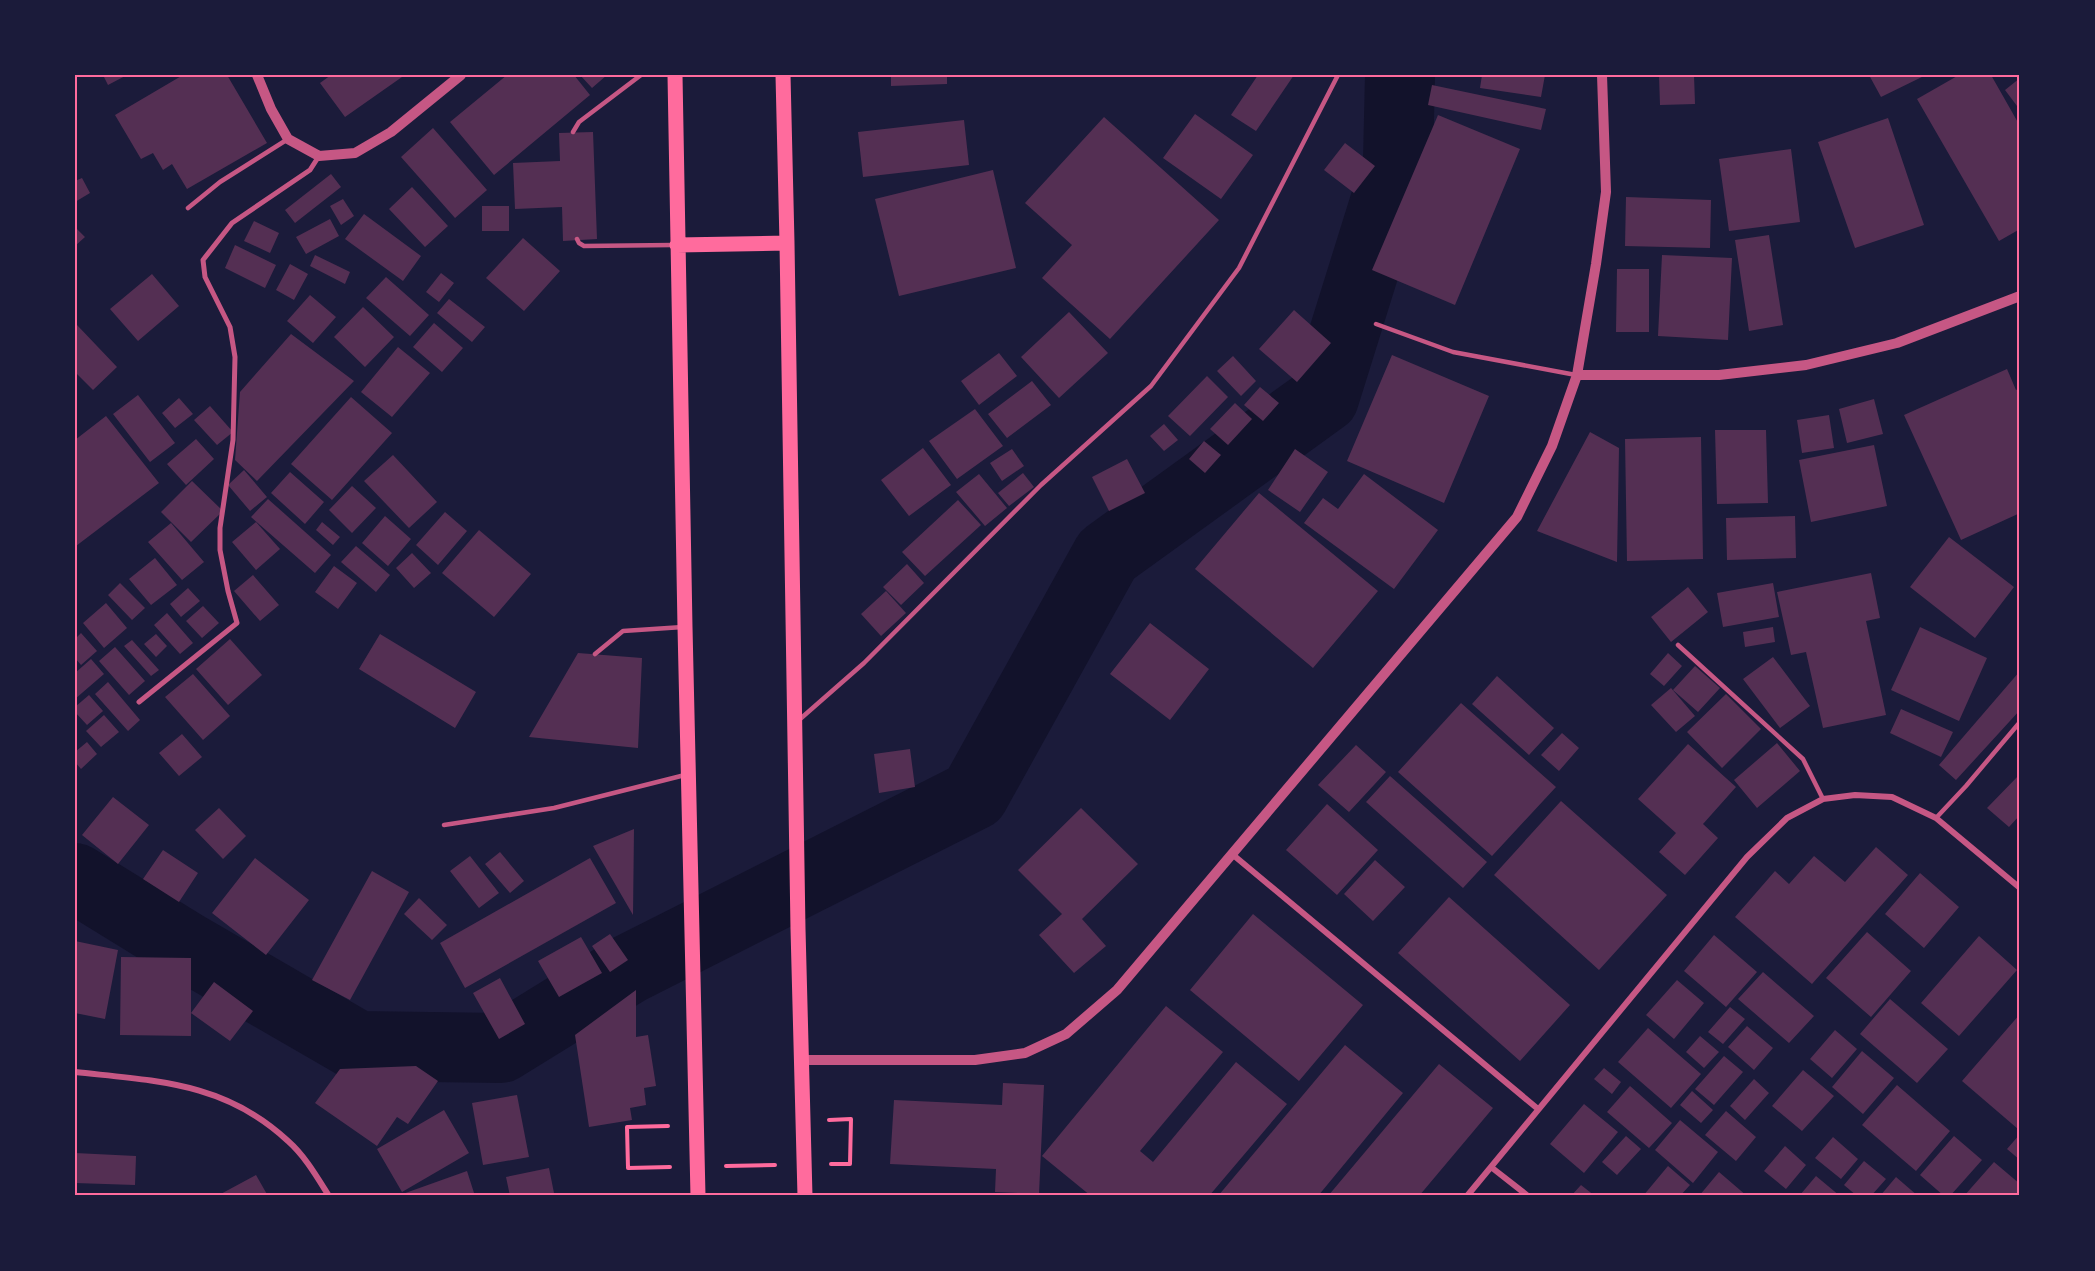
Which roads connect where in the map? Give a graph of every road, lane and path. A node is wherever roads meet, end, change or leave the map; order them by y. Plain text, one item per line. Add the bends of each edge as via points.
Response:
1 (257, 75) edge
2 (461, 75) edge
3 (641, 75) edge
4 (675, 75) edge
5 (783, 75) edge
6 (1338, 75) edge
7 (1602, 75) edge
8 (573, 132) dead end
9 (288, 139) junction
10 (319, 156) junction
11 (188, 208) dead end
12 (577, 239) dead end
13 (788, 243) junction
14 (677, 244) junction
15 (2020, 296) edge
16 (1376, 324) dead end
17 (1577, 375) junction
18 (685, 627) junction
19 (1678, 645) dead end
20 (595, 654) dead end
21 (139, 702) dead end
22 (2020, 723) edge
23 (795, 724) junction
24 (688, 774) junction
25 (1823, 799) junction
26 (1936, 818) junction
27 (444, 825) dead end
28 (1232, 854) junction
29 (2020, 888) edge
30 (801, 1060) junction
31 (75, 1072) edge
32 (1538, 1109) junction
33 (851, 1119) dead end
34 (696, 1125) junction
35 (827, 1164) dead end
36 (780, 1165) dead end
37 (721, 1166) dead end
38 (675, 1167) dead end
39 (1491, 1167) junction
40 (329, 1196) edge
41 (698, 1196) edge
42 (805, 1196) edge
43 (1467, 1196) edge
44 (1528, 1196) edge

1 - 9 street
2 - 10 street via 391,132 355,153
3 - 8 lane via 579,122
4 - 14 main road
5 - 13 main road
6 - 23 lane via 1239,268 1151,386 1041,485 864,663
7 - 17 street via 1606,192
9 - 10 street
9 - 11 lane via 220,182
10 - 21 street via 310,170 232,223 203,260 205,277 230,327 235,357 234,431 220,550 237,623
12 - 14 lane via 584,246
13 - 14 main road
13 - 23 main road
14 - 18 main road
15 - 17 street via 1897,343 1806,365 1719,375
16 - 17 lane via 1453,352
17 - 28 street via 1552,446 1517,517
18 - 20 lane via 623,631
18 - 24 main road
19 - 25 lane via 1803,759
22 - 26 lane
23 - 30 main road
24 - 27 lane via 554,808
24 - 34 main road
25 - 26 street via 1855,795 1892,797
25 - 32 street via 1787,818 1747,857
26 - 29 street
28 - 30 street via 1117,990 1066,1034 1025,1053 975,1060
28 - 32 street
30 - 42 main road
31 - 40 street via 188,1086 223,1097 257,1116 290,1142
32 - 39 street
33 - 35 path via 850,1164
34 - 38 path via 627,1127 628,1168
34 - 41 main road
36 - 37 path
39 - 43 street
39 - 44 street

